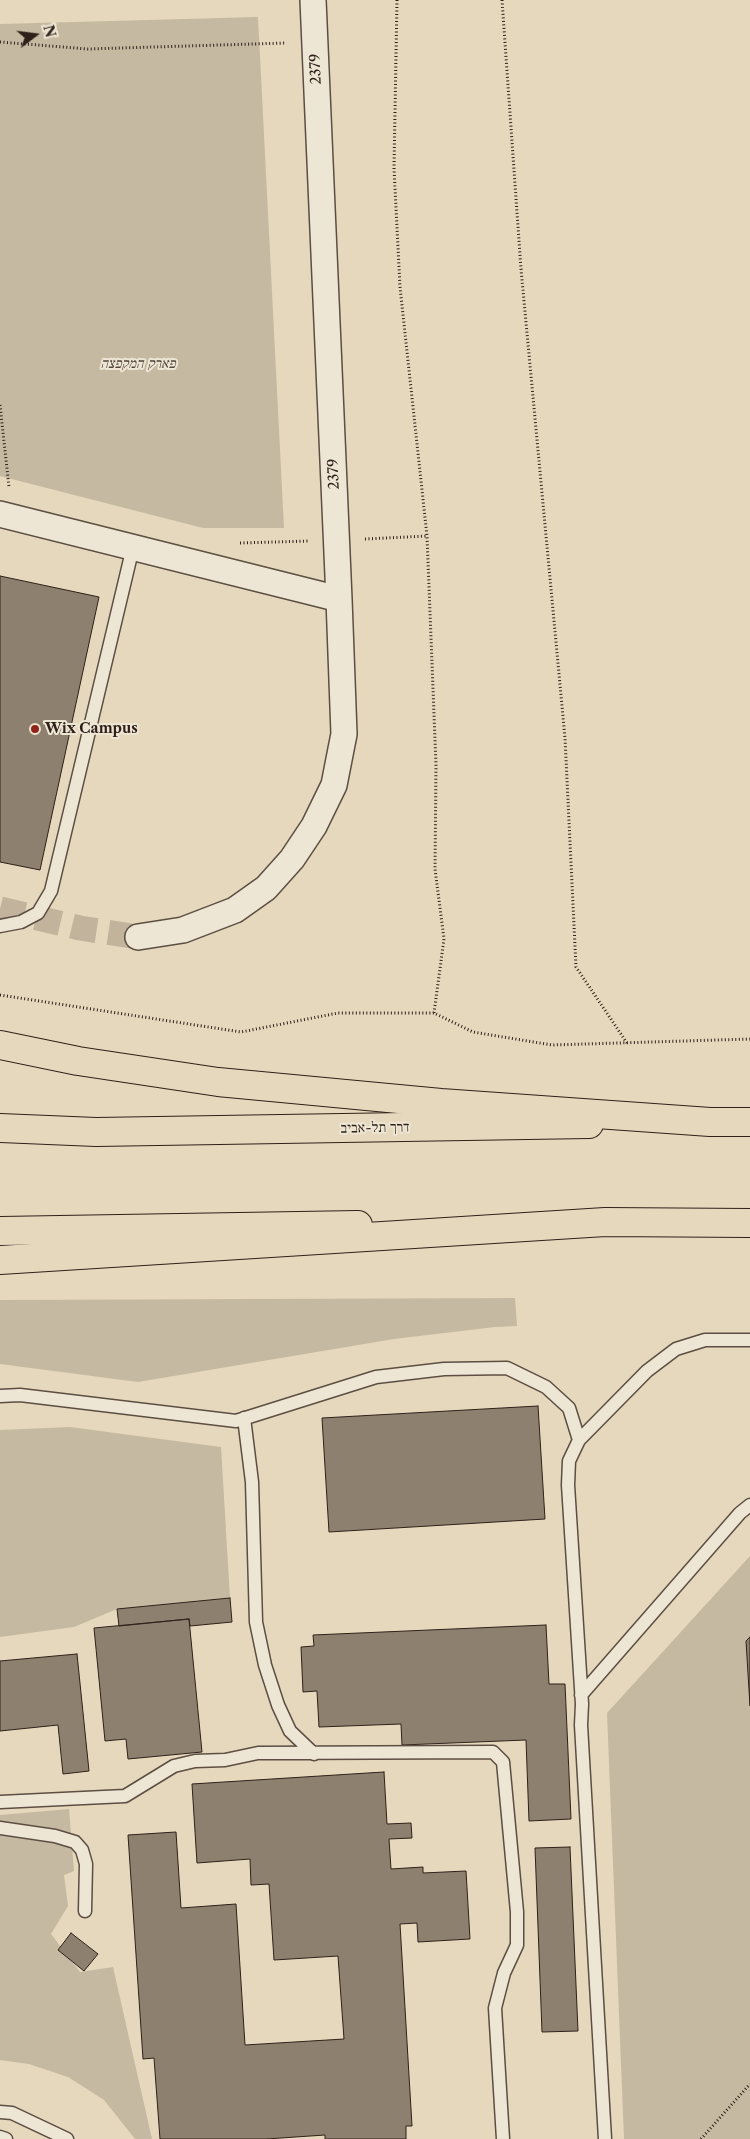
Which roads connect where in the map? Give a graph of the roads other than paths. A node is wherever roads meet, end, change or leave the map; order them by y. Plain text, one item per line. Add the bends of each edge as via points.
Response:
1 (313, 0) edge
2 (5, 505) edge
3 (133, 547) junction
4 (339, 599) junction
5 (0, 926) edge
6 (138, 937) tunnel mouth
7 (0, 1045) edge
8 (710, 1122) junction
9 (750, 1122) edge
10 (0, 1128) edge
11 (96, 1132) junction
12 (0, 1134) edge
13 (605, 1222) junction
14 (750, 1223) edge
15 (0, 1231) edge
16 (0, 1260) edge
17 (750, 1340) edge
18 (0, 1396) edge
19 (244, 1418) junction
20 (579, 1440) junction
21 (750, 1505) edge
22 (581, 1695) junction
23 (314, 1754) junction
24 (0, 1802) edge
25 (0, 1828) edge
26 (85, 1911) dead end
27 (0, 2112) edge
28 (0, 2137) edge
29 (6, 2139) edge
30 (67, 2139) edge
31 (503, 2139) edge
32 (605, 2139) edge

1 - 4 street, 2379
2 - 3 street
3 - 4 street
3 - 5 lane via 51,891 38,913 21,922
4 - 6 street, 2379 via 344,734 334,785 314,826 292,859 266,888 235,910 183,930
7 - 8 highway via 78,1061 218,1082 442,1103
8 - 9 highway, דרך תל-אביב
8 - 11 highway, דרך תל-אביב
10 - 11 highway, דרך תל-אביב
11 - 12 highway
13 - 14 highway
13 - 15 highway
13 - 16 highway
17 - 20 lane via 705,1340 676,1349 647,1372
18 - 19 lane via 20,1395 236,1421
19 - 20 lane via 376,1377 444,1369 507,1368 546,1387 569,1408
19 - 23 lane via 252,1482 256,1622 263,1657 290,1731
20 - 22 lane via 569,1461 568,1484
21 - 22 lane
22 - 32 lane
23 - 24 lane via 258,1753 225,1760 195,1761 174,1766 125,1796
23 - 31 lane via 493,1752 503,1762 517,1928 517,1945 504,1973 495,2008
25 - 26 lane via 75,1842 82,1850 86,1864
27 - 30 lane via 12,2113
28 - 29 lane

